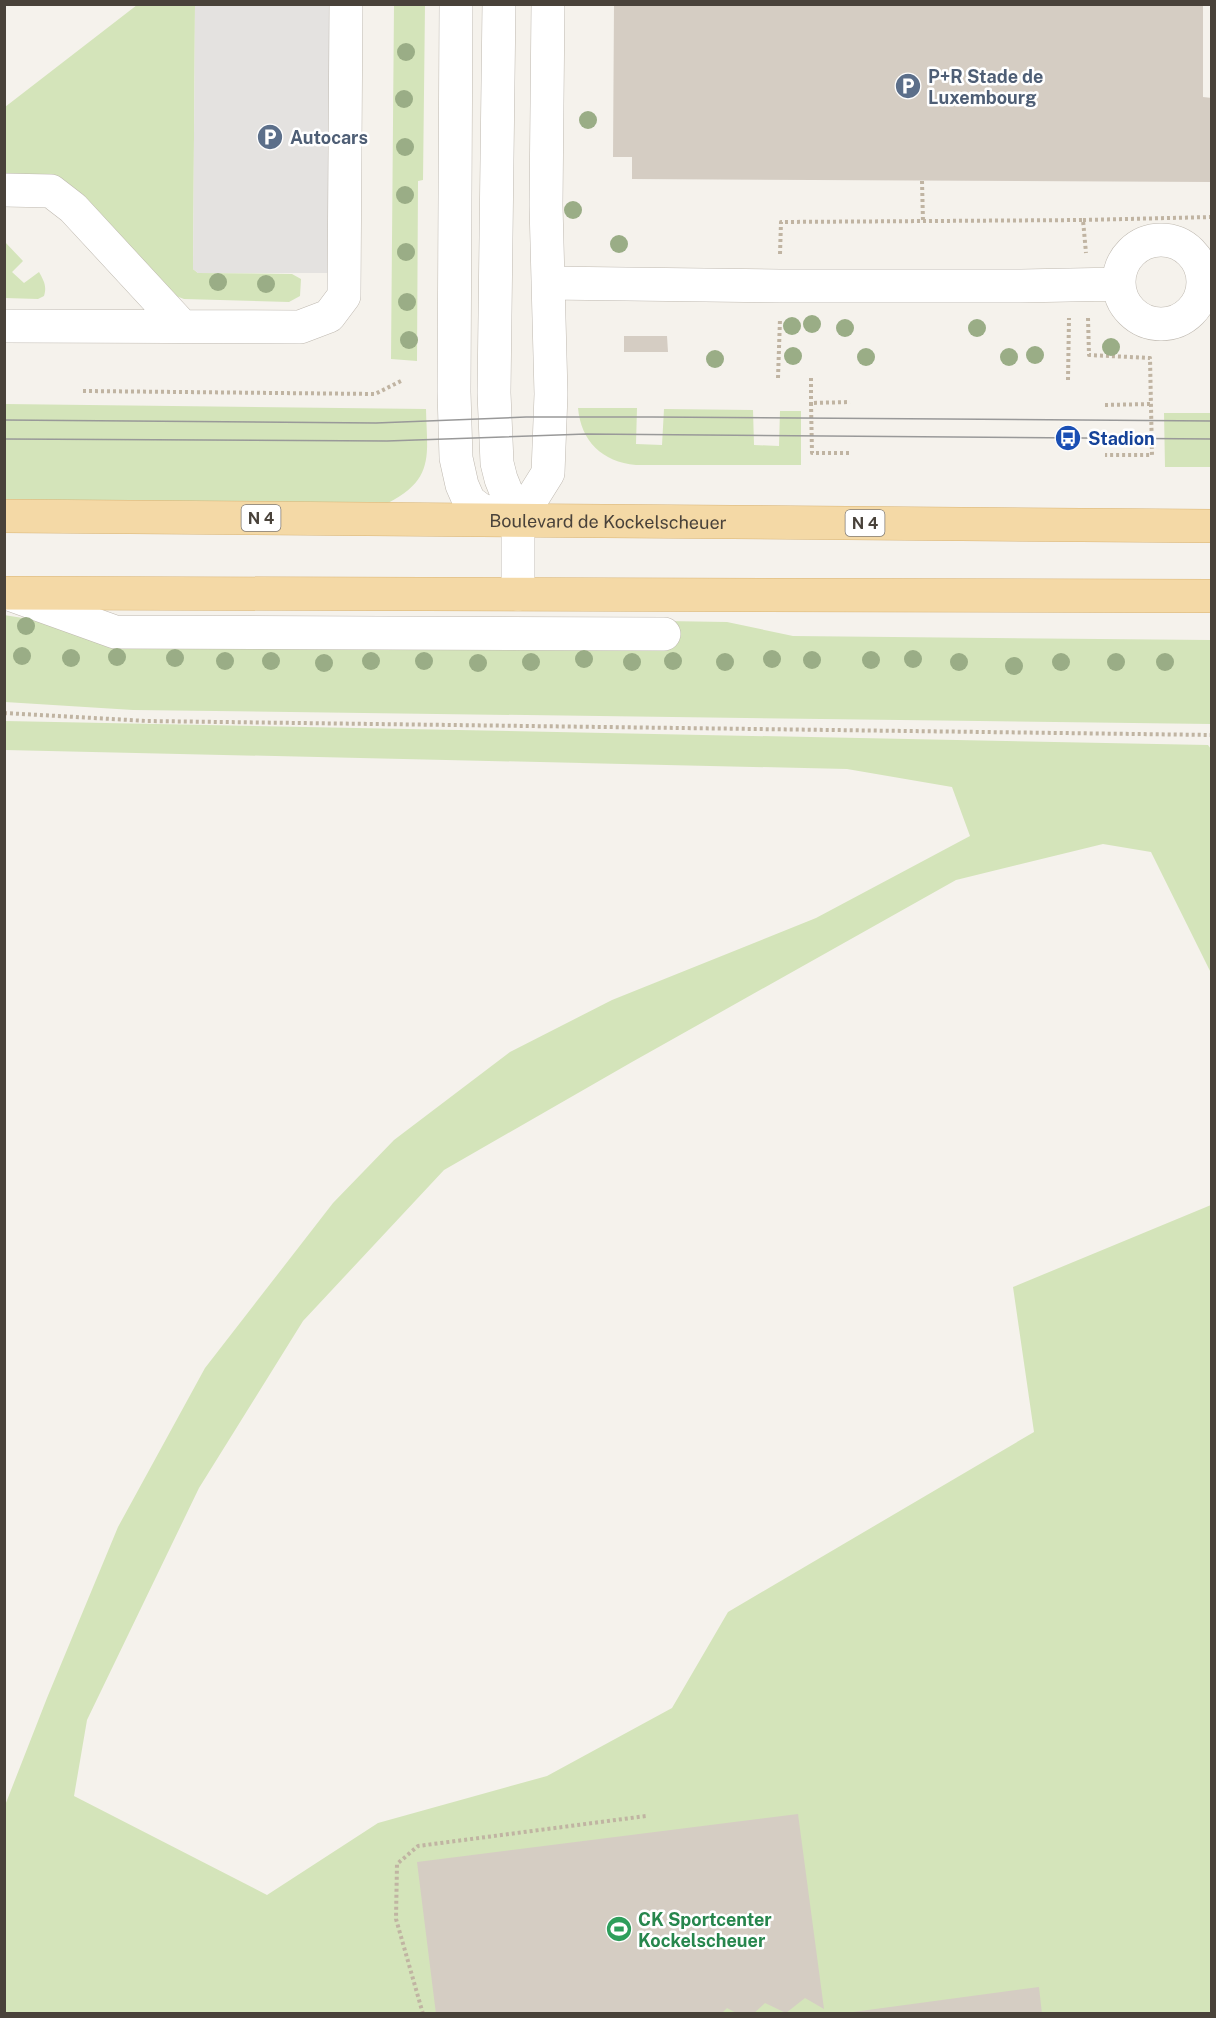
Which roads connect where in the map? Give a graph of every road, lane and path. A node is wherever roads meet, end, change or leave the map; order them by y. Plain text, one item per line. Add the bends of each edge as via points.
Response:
1 (346, 4) edge
2 (456, 4) edge
3 (499, 4) edge
4 (548, 4) edge
5 (922, 181) dead end
6 (4, 190) edge
7 (1212, 217) edge
8 (1083, 220) dead end
9 (923, 221) dead end
10 (548, 283) junction
11 (1119, 284) dead end
12 (4, 326) edge
13 (182, 326) junction
14 (811, 378) dead end
15 (401, 381) dead end
16 (83, 392) dead end
17 (850, 402) dead end
18 (812, 403) junction
19 (1150, 404) dead end
20 (1105, 405) dead end
21 (849, 453) dead end
22 (4, 516) edge
23 (518, 520) junction
24 (1212, 525) edge
25 (5, 593) edge
26 (518, 594) junction
27 (1212, 596) edge
28 (664, 634) dead end
29 (4, 713) edge
30 (1212, 735) edge
31 (646, 1816) dead end
32 (423, 2013) edge

1 - 13 lane via 344,296 329,316 300,327
2 - 23 lane via 456,458 469,501 481,510
3 - 23 lane via 495,418 497,463
4 - 10 lane
5 - 9 path
6 - 13 lane via 51,191 73,208
7 - 8 path
10 - 11 lane
10 - 23 lane via 548,473
12 - 13 lane
14 - 18 path
15 - 16 path via 375,394
17 - 18 path
18 - 21 path via 812,453
19 - 20 path
22 - 23 main road, Boulevard de Kockelscheuer / N 4
23 - 24 main road, Boulevard de Kockelscheuer / N 4
23 - 26 lane
25 - 26 main road
25 - 28 lane via 115,632
26 - 27 main road
29 - 30 path via 147,721
31 - 32 path via 418,1846 397,1864 396,1919

